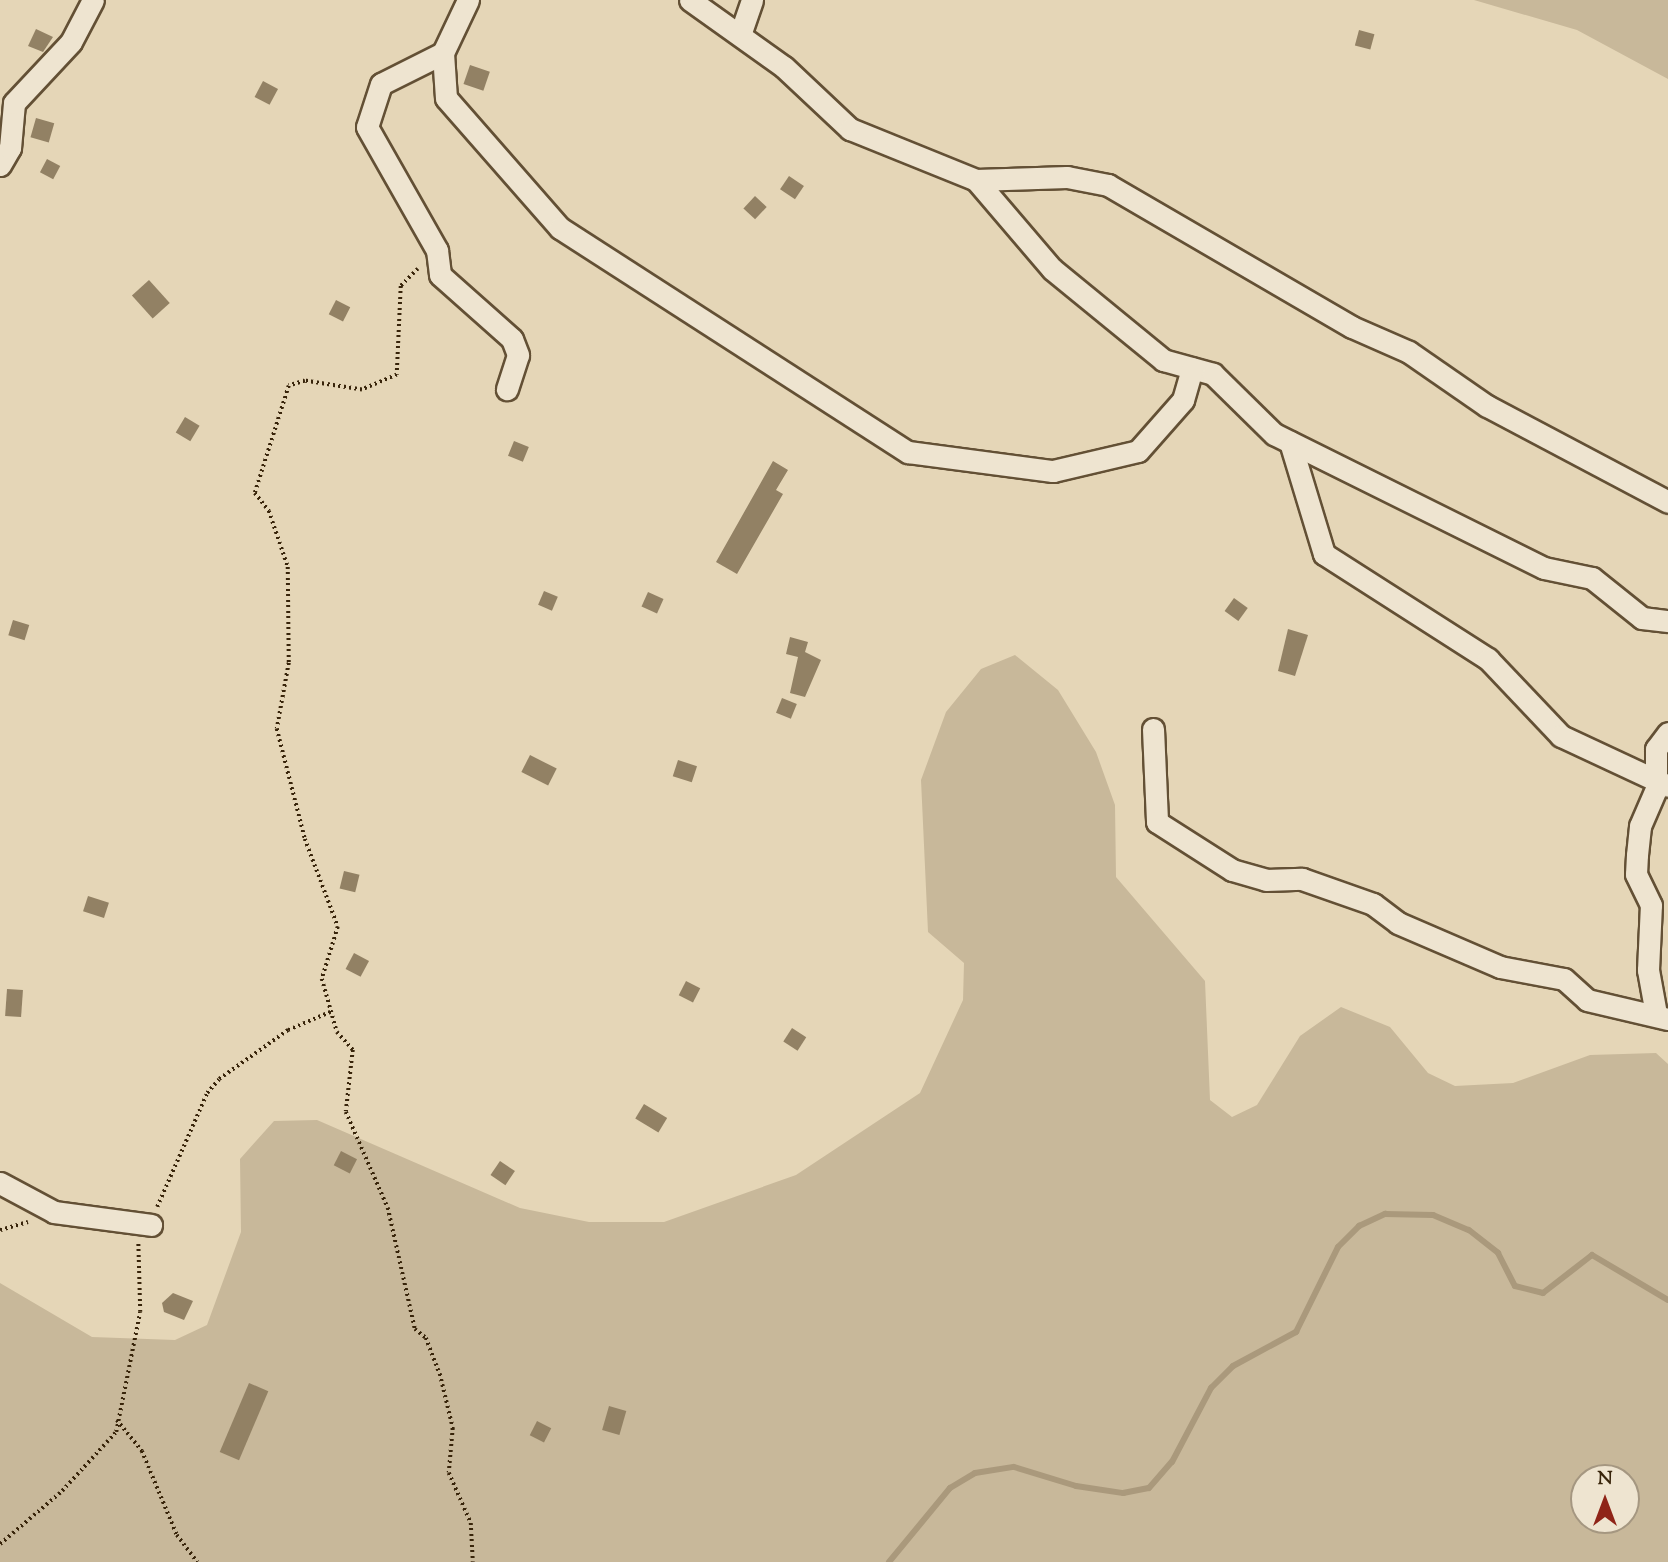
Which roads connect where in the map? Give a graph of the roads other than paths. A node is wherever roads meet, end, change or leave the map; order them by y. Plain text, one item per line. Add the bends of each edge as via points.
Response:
1 (93, 0) edge
2 (468, 0) edge
3 (690, 0) edge
4 (752, 0) edge
5 (740, 36) junction
6 (443, 52) junction
7 (0, 165) edge
8 (976, 180) junction
9 (1192, 368) junction
10 (507, 389) dead end
11 (1290, 442) junction
12 (1668, 502) edge
13 (1668, 621) edge
14 (1153, 729) dead end
15 (1668, 733) edge
16 (1662, 783) edge
17 (1662, 1016) edge
18 (0, 1184) edge
19 (151, 1225) road end

1 - 7 street via 71,41 14,103 10,148
2 - 6 street
3 - 5 street
4 - 5 street
5 - 8 street via 850,129
6 - 9 street via 446,98 560,228 908,452 1053,471 1138,450 1183,400
6 - 10 street via 381,84 367,127 437,250 440,275 512,339 518,355
8 - 9 street via 1052,269 1163,360
8 - 12 street via 1067,177 1108,185 1352,327 1409,352 1487,406
9 - 11 street via 1213,374
11 - 13 street via 1544,568 1592,578 1642,618
11 - 16 street via 1324,554 1488,659 1561,736
14 - 17 street via 1157,822 1232,870 1266,880 1302,879 1373,904 1398,923 1500,967 1564,979 1587,1000
15 - 16 street via 1656,749
16 - 17 street via 1640,826 1636,874 1651,905 1648,970
18 - 19 street via 54,1212

